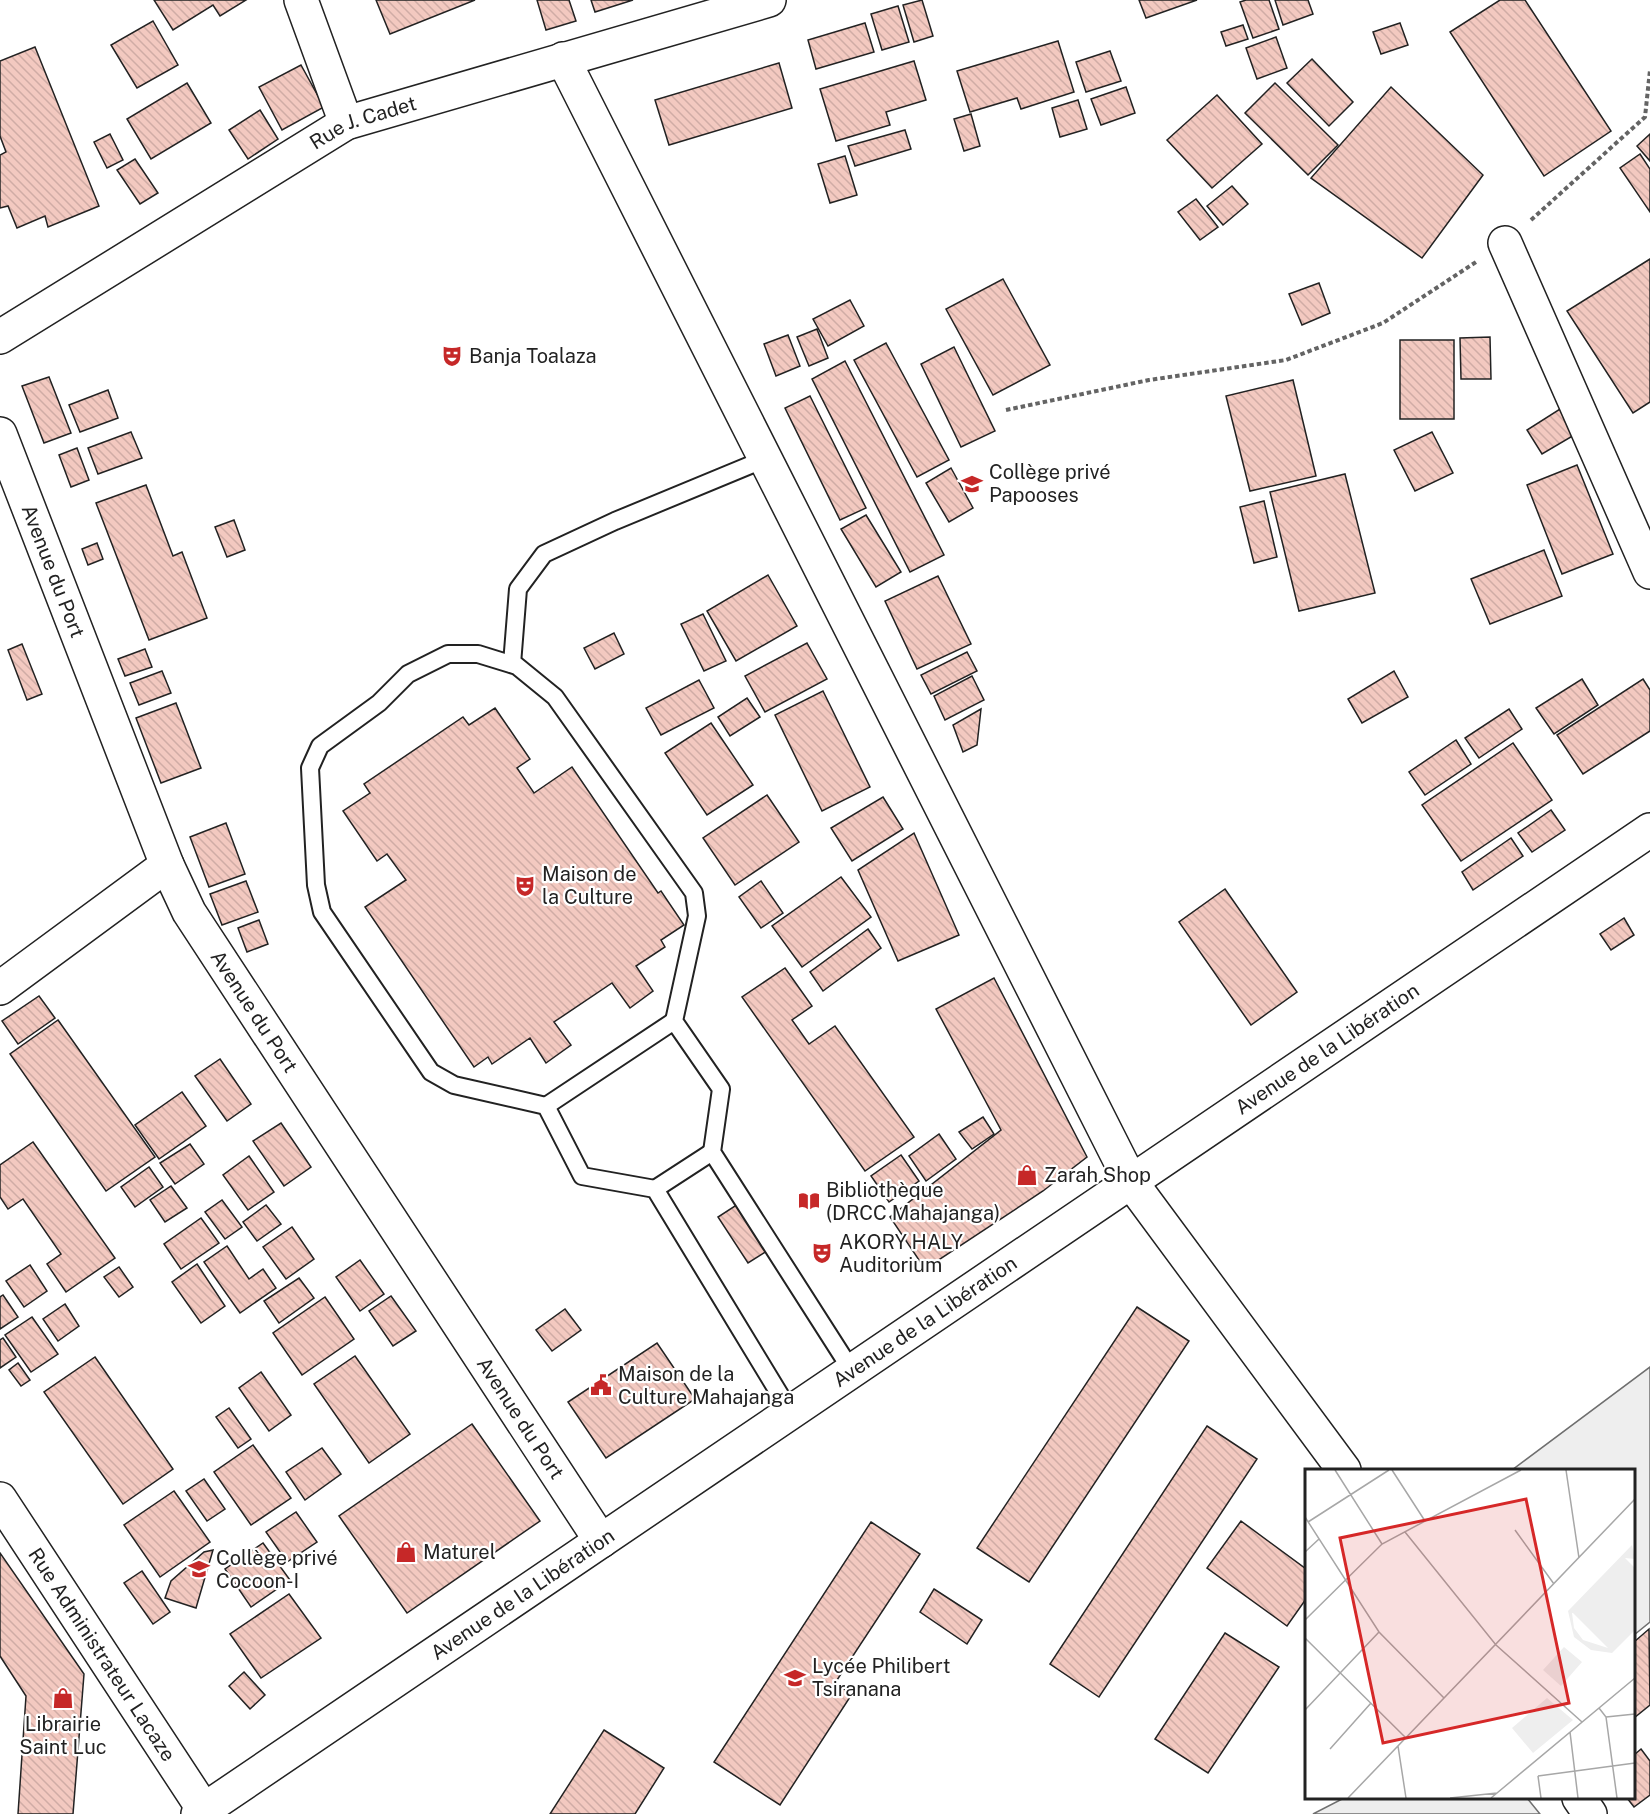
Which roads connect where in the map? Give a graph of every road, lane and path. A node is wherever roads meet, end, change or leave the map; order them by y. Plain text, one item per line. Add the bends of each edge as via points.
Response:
1 (301, 0) edge
2 (760, 1) edge
3 (563, 59) junction
4 (1650, 70) edge
5 (346, 123) junction
6 (1505, 243) junction
7 (0, 337) edge
8 (1006, 410) dead end
9 (0, 434) edge
10 (765, 459) junction
11 (1650, 572) edge
12 (512, 664) junction
13 (1650, 830) edge
14 (167, 865) junction
15 (0, 988) edge
16 (674, 1021) junction
17 (546, 1106) junction
18 (712, 1152) junction
19 (1131, 1182) junction
20 (655, 1189) junction
21 (852, 1371) junction
22 (791, 1413) junction
23 (1343, 1469) edge
24 (0, 1499) edge
25 (601, 1541) junction
26 (1580, 1799) edge
27 (201, 1812) edge
28 (1590, 1814) edge

1 - 5 street
2 - 3 street, Rue J. Cadet
3 - 5 street, Rue J. Cadet
3 - 10 street
4 - 6 path via 1645,117
5 - 7 street, Rue J. Cadet
6 - 8 path via 1383,322 1286,360 1149,380
6 - 11 street
9 - 14 street, Avenue du Port
10 - 12 lane via 544,554 518,589
10 - 19 street
12 - 16 lane via 555,697 694,893 697,916
12 - 17 lane via 478,654 448,654 408,674 379,703 320,746 310,768 316,885 322,912 431,1072 454,1085
13 - 19 street, Avenue de la Libération
14 - 15 street
14 - 25 street, Avenue du Port via 189,912
16 - 17 lane
16 - 18 lane via 722,1089
17 - 20 lane via 582,1176
18 - 20 lane
18 - 21 lane
19 - 21 street, Avenue de la Libération
19 - 23 street
20 - 22 lane
21 - 22 street, Avenue de la Libération
22 - 25 street, Avenue de la Libération
24 - 27 street, Rue Administrateur Lacaze
25 - 27 street, Avenue de la Libération
26 - 28 street

